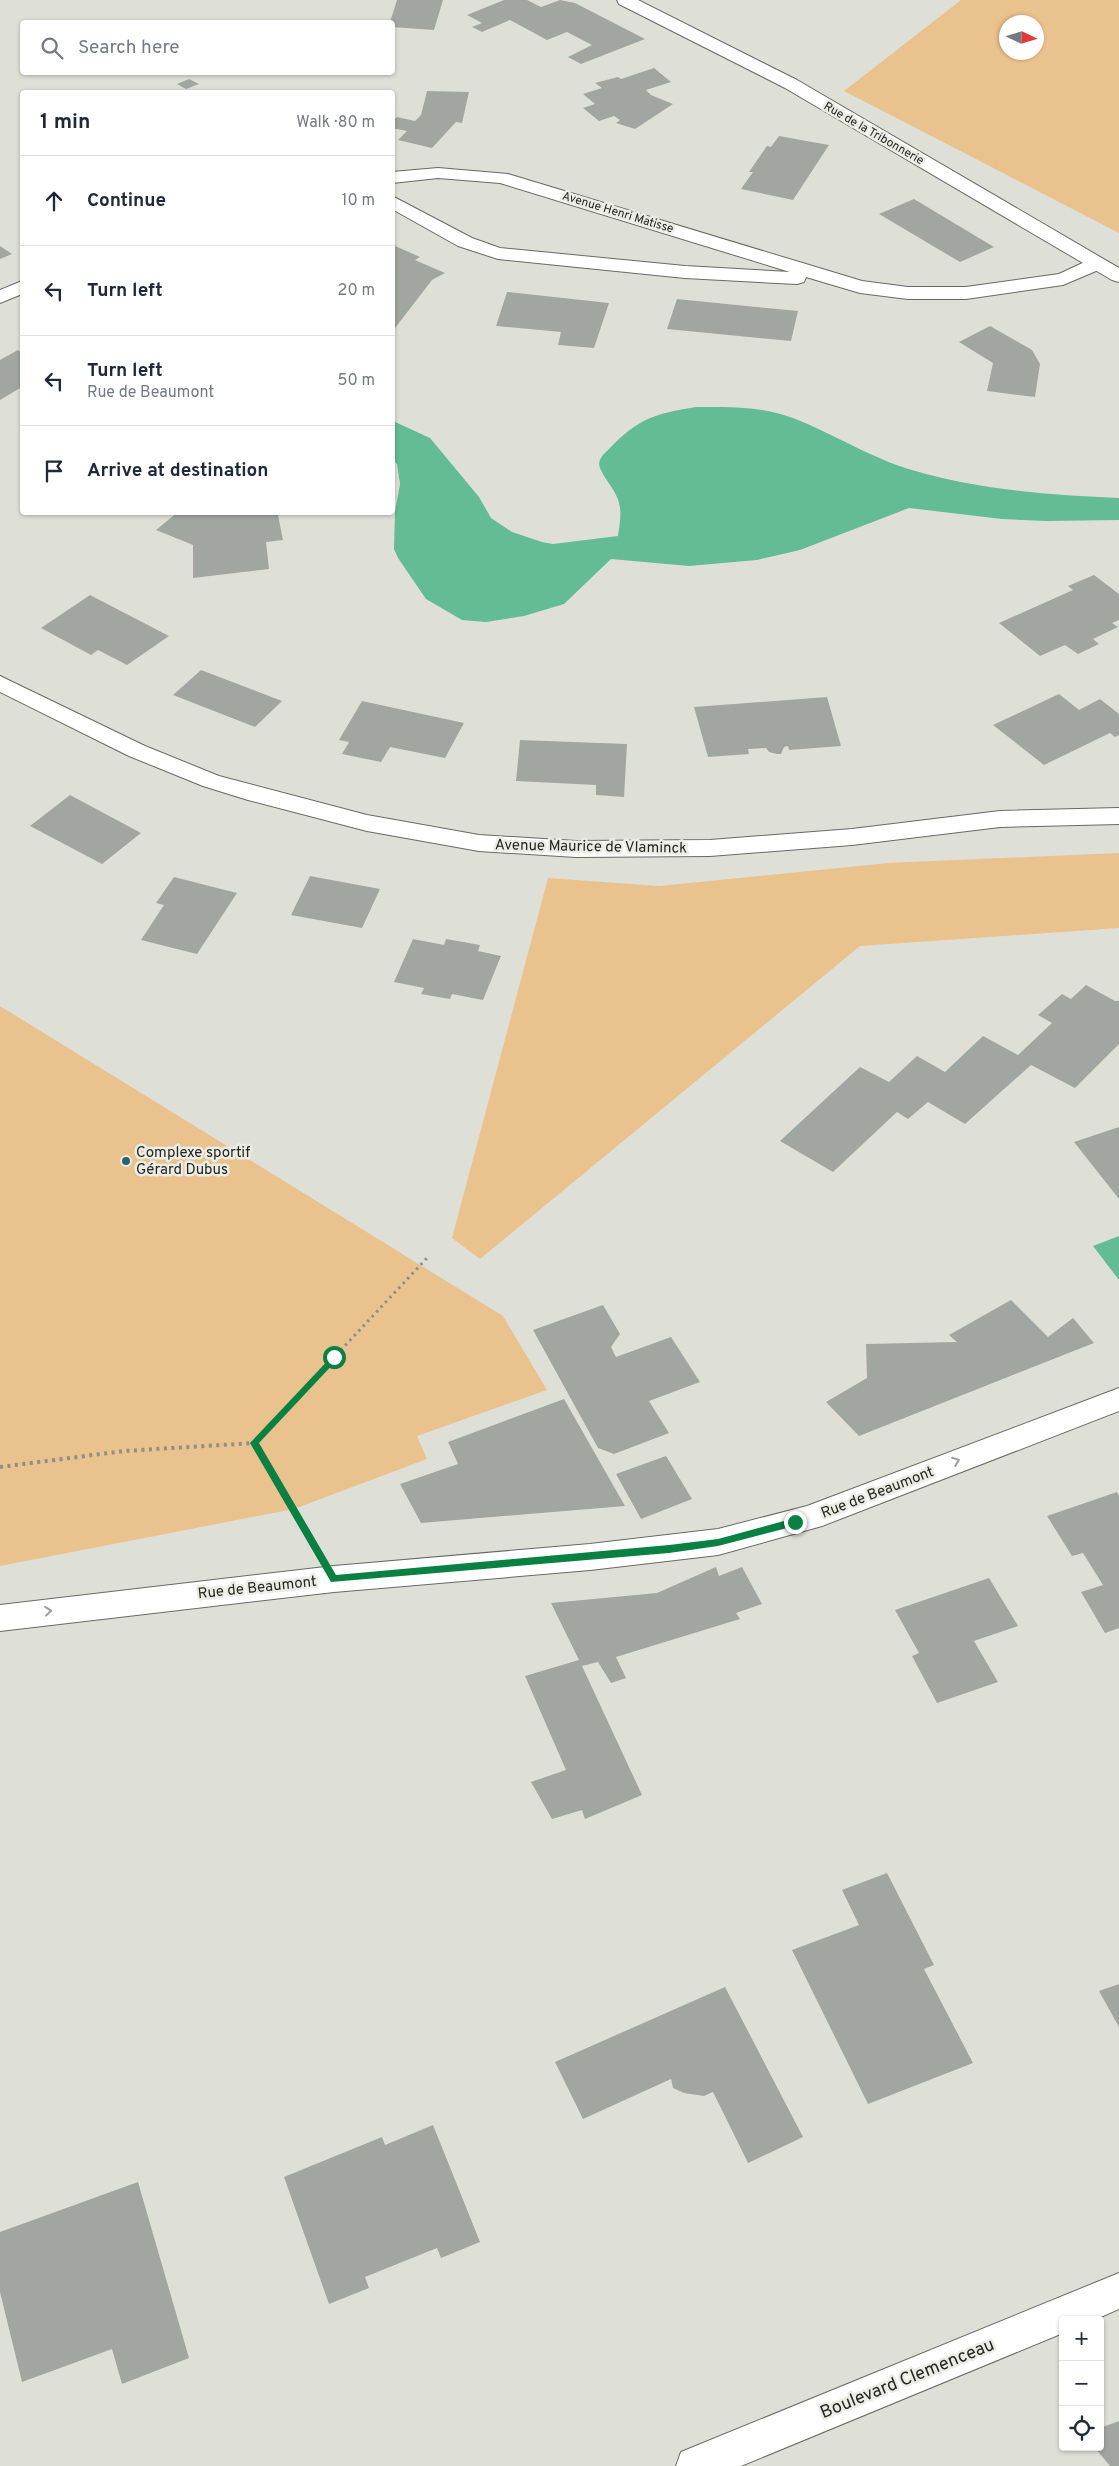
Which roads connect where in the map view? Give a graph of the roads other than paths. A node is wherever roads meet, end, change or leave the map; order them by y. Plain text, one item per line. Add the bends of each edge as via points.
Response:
1 (625, 0) edge
2 (395, 178) edge
3 (395, 202) edge
4 (1096, 264) junction
5 (1119, 276) edge
6 (838, 281) junction
7 (20, 288) edge
8 (0, 297) edge
9 (0, 682) edge
10 (1119, 816) edge
11 (1119, 1399) edge
12 (0, 1618) edge
13 (1119, 2291) edge
14 (695, 2466) edge

1 - 4 street, Rue de la Tribonnerie via 791,84
2 - 6 street, Avenue Henri Matisse via 438,173 502,178
3 - 6 street, Avenue Henri Matisse via 465,242 498,252 685,272
4 - 5 street, Rue de la Tribonnerie
4 - 6 street, Avenue Henri Matisse via 1064,279 966,293 908,292 860,287
7 - 8 street
9 - 10 street, Avenue Maurice de Vlaminck via 138,751 211,780 367,823 479,843 576,849 710,848 852,837 1000,819
12 -> 11 street, Rue de Beaumont via 334,1579 590,1557 718,1542 811,1517
13 - 14 street, Boulevard Clemenceau

